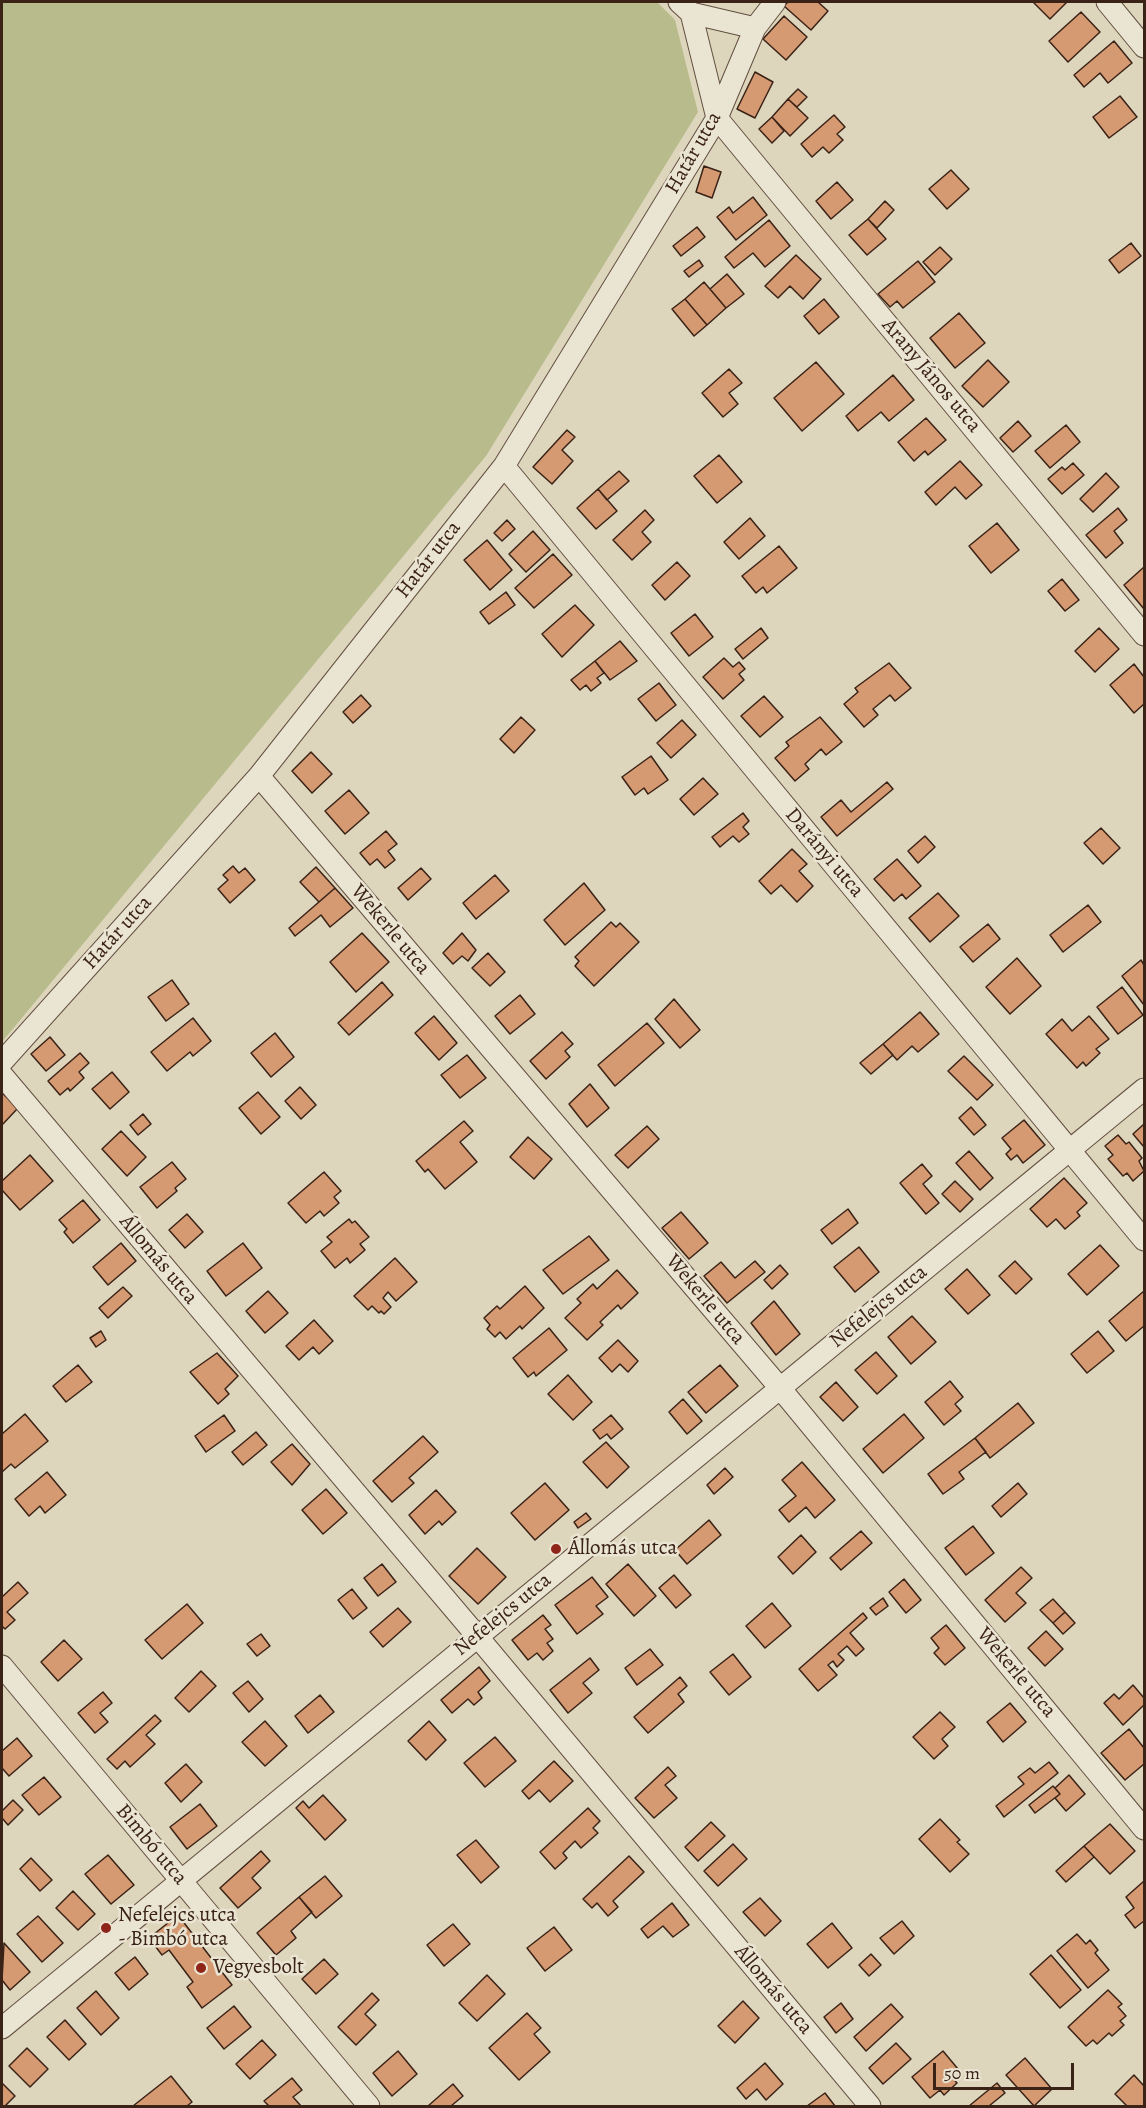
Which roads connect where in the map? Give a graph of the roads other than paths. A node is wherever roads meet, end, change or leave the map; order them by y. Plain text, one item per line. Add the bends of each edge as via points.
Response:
1 (775, 2) edge
2 (1107, 2) edge
3 (685, 7) edge
4 (755, 28) junction
5 (1144, 47) edge
6 (717, 118) junction
7 (504, 466) junction
8 (1144, 635) edge
9 (259, 776) junction
10 (2, 1062) edge
11 (2, 1075) edge
12 (1144, 1089) edge
13 (1070, 1151) junction
14 (1144, 1240) edge
15 (780, 1388) junction
16 (477, 1636) junction
17 (2, 1666) edge
18 (1144, 1829) edge
19 (179, 1880) junction
20 (2, 2028) edge
21 (369, 2106) edge
22 (870, 2106) edge

1 - 4 street, Határ utca
2 - 5 street
3 - 4 street
3 - 6 street
4 - 6 street, Határ utca
6 - 7 street, Határ utca
6 - 8 street, Arany János utca
7 - 9 street, Határ utca
7 - 13 street, Darányi utca
9 - 10 street, Határ utca
9 - 15 street, Wekerle utca
11 - 16 street, Állomás utca
12 - 13 street, Nefelejcs utca
13 - 14 street, Darányi utca
13 - 15 street, Nefelejcs utca
15 - 16 street, Nefelejcs utca
15 - 18 street, Wekerle utca
16 - 19 street, Nefelejcs utca
16 - 22 street, Állomás utca
17 - 19 street, Bimbó utca
19 - 20 street, Nefelejcs utca
19 - 21 street, Bimbó utca

